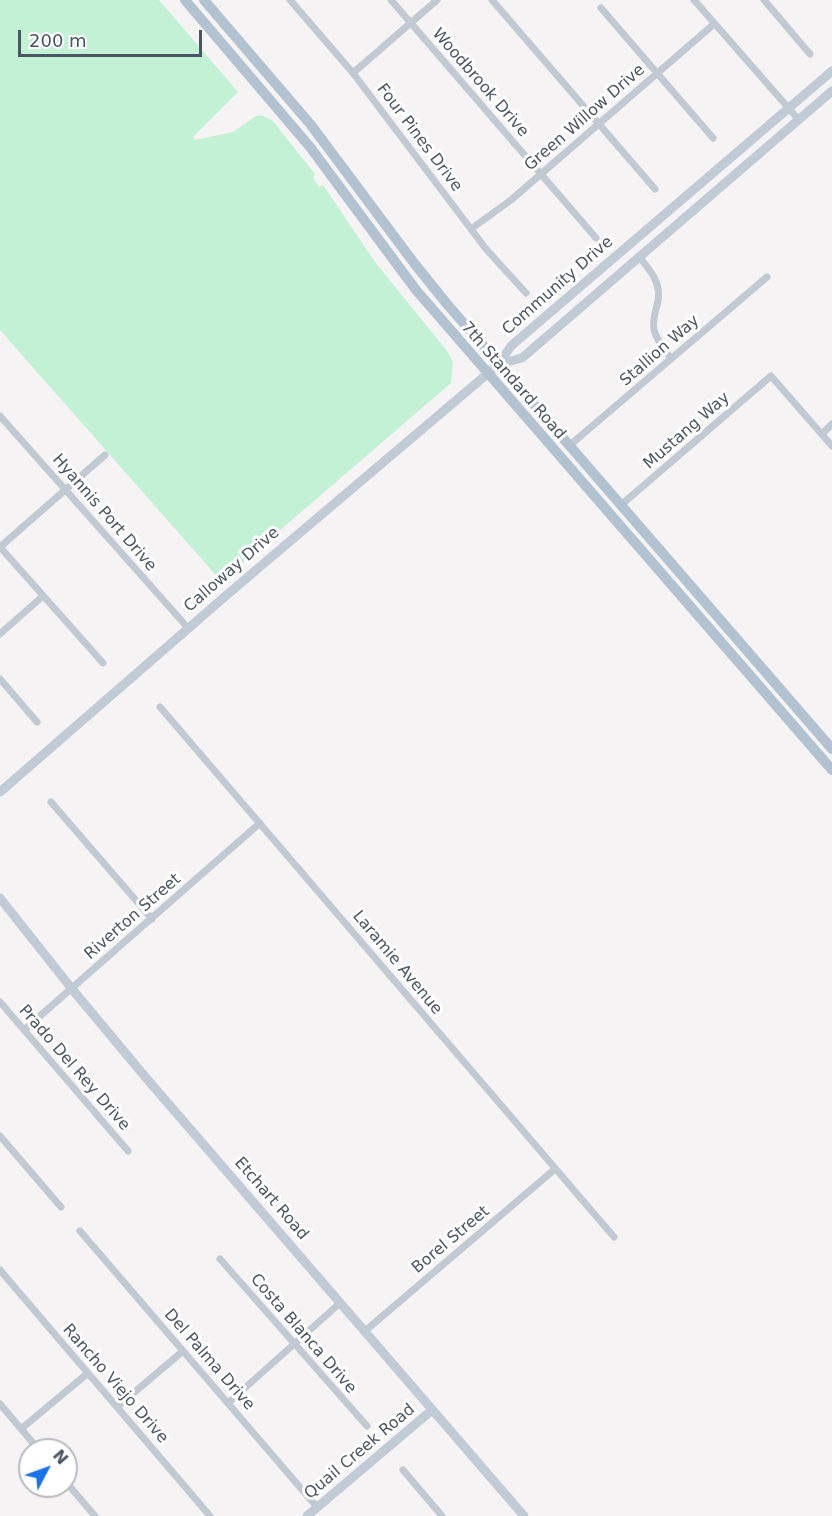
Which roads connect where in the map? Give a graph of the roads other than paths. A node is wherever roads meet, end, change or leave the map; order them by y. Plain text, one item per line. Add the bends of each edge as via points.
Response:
1 (185, 0) edge
2 (204, 0) edge
3 (290, 0) edge
4 (391, 0) edge
5 (437, 0) edge
6 (492, 0) edge
7 (694, 0) edge
8 (764, 0) edge
9 (601, 9) dead end
10 (410, 23) junction
11 (714, 24) junction
12 (810, 54) dead end
13 (832, 71) edge
14 (353, 73) junction
15 (657, 74) junction
16 (832, 92) edge
17 (788, 108) junction
18 (798, 120) junction
19 (598, 124) junction
20 (713, 138) dead end
21 (541, 175) junction
22 (655, 189) dead end
23 (471, 229) junction
24 (596, 238) dead end
25 (640, 258) junction
26 (767, 277) dead end
27 (526, 293) dead end
28 (671, 359) junction
29 (499, 364) junction
30 (487, 374) junction
31 (0, 416) edge
32 (832, 424) edge
33 (822, 434) junction
34 (570, 446) junction
35 (832, 446) edge
36 (105, 455) dead end
37 (66, 489) junction
38 (621, 505) junction
39 (0, 547) edge
40 (43, 596) junction
41 (188, 628) junction
42 (0, 634) edge
43 (104, 663) dead end
44 (0, 679) edge
45 (160, 707) dead end
46 (37, 722) dead end
47 (832, 749) edge
48 (832, 770) edge
49 (0, 792) edge
50 (51, 802) dead end
51 (260, 823) junction
52 (0, 898) edge
53 (152, 919) junction
54 (72, 989) junction
55 (0, 1002) edge
56 (24, 1030) junction
57 (1, 1140) edge
58 (128, 1151) dead end
59 (555, 1169) junction
60 (61, 1207) dead end
61 (80, 1231) dead end
62 (614, 1237) dead end
63 (220, 1259) dead end
64 (0, 1270) edge
65 (340, 1303) junction
66 (365, 1331) junction
67 (293, 1343) junction
68 (183, 1351) junction
69 (88, 1372) junction
70 (228, 1402) junction
71 (0, 1404) edge
72 (117, 1407) junction
73 (432, 1410) junction
74 (367, 1426) dead end
75 (21, 1429) junction
76 (29, 1438) edge
77 (403, 1470) dead end
78 (78, 1496) edge
79 (317, 1507) junction
80 (95, 1516) edge
81 (210, 1516) edge
82 (307, 1516) edge
83 (442, 1516) edge
84 (524, 1516) edge

1 - 30 main road, 7th Standard Road via 310,147 399,270
2 - 29 main road, 7th Standard Road via 311,125 414,262
3 - 14 street, Four Pines Drive
4 - 10 street, Woodbrook Drive
5 - 10 street
6 - 19 street
7 - 11 street
8 - 12 street
9 - 15 street
10 - 14 street
10 - 21 street, Woodbrook Drive
11 - 15 street, Green Willow Drive
11 - 17 street
13 - 17 street, Community Drive
14 - 23 street, Four Pines Drive
15 - 19 street, Green Willow Drive
15 - 20 street
16 - 18 street, Community Drive
17 - 18 street
17 - 29 street, Community Drive via 511,346
18 - 25 street, Community Drive
19 - 21 street, Green Willow Drive
19 - 22 street
21 - 23 street, Green Willow Drive
21 - 24 street, Woodbrook Drive
23 - 27 street, Four Pines Drive
25 - 28 street via 656,278 654,329
25 - 29 street, Community Drive via 522,358
26 - 28 street, Stallion Way
28 - 34 street, Stallion Way
29 - 30 street, Calloway Drive
29 - 34 main road, 7th Standard Road
30 - 41 street, Calloway Drive
30 - 48 main road, 7th Standard Road
31 - 37 street, Hyannis Port Drive
32 - 33 street
33 - 35 street
33 - 38 street, Mustang Way via 771,376
34 - 38 main road, 7th Standard Road
36 - 37 street
37 - 39 street
37 - 41 street, Hyannis Port Drive
38 - 47 main road, 7th Standard Road
39 - 40 street
40 - 42 street
40 - 43 street
41 - 49 street, Calloway Drive
44 - 46 street
45 - 51 street, Laramie Avenue
50 - 53 street
51 - 53 street, Riverton Street
51 - 59 street, Laramie Avenue
52 - 54 street, Etchart Road
53 - 54 street, Riverton Street
54 - 56 street, Riverton Street
54 - 65 street, Etchart Road
55 - 56 street, Prado Del Rey Drive
56 - 58 street, Prado Del Rey Drive
57 - 60 street
59 - 62 street, Laramie Avenue
59 - 66 street, Borel Street
61 - 68 street, Del Palma Drive
63 - 67 street, Costa Blanca Drive
64 - 69 street, Rancho Viejo Drive
65 - 66 street, Etchart Road
65 - 67 street
66 - 73 street, Etchart Road
67 - 70 street
67 - 74 street, Costa Blanca Drive
68 - 70 street, Del Palma Drive
68 - 72 street
69 - 72 street, Rancho Viejo Drive
69 - 75 street
70 - 79 street, Del Palma Drive
71 - 75 street
72 - 81 street, Rancho Viejo Drive
73 - 79 street, Quail Creek Road
73 - 84 street, Etchart Road
75 - 76 street
77 - 83 street
78 - 80 street
79 - 82 street, Quail Creek Road

